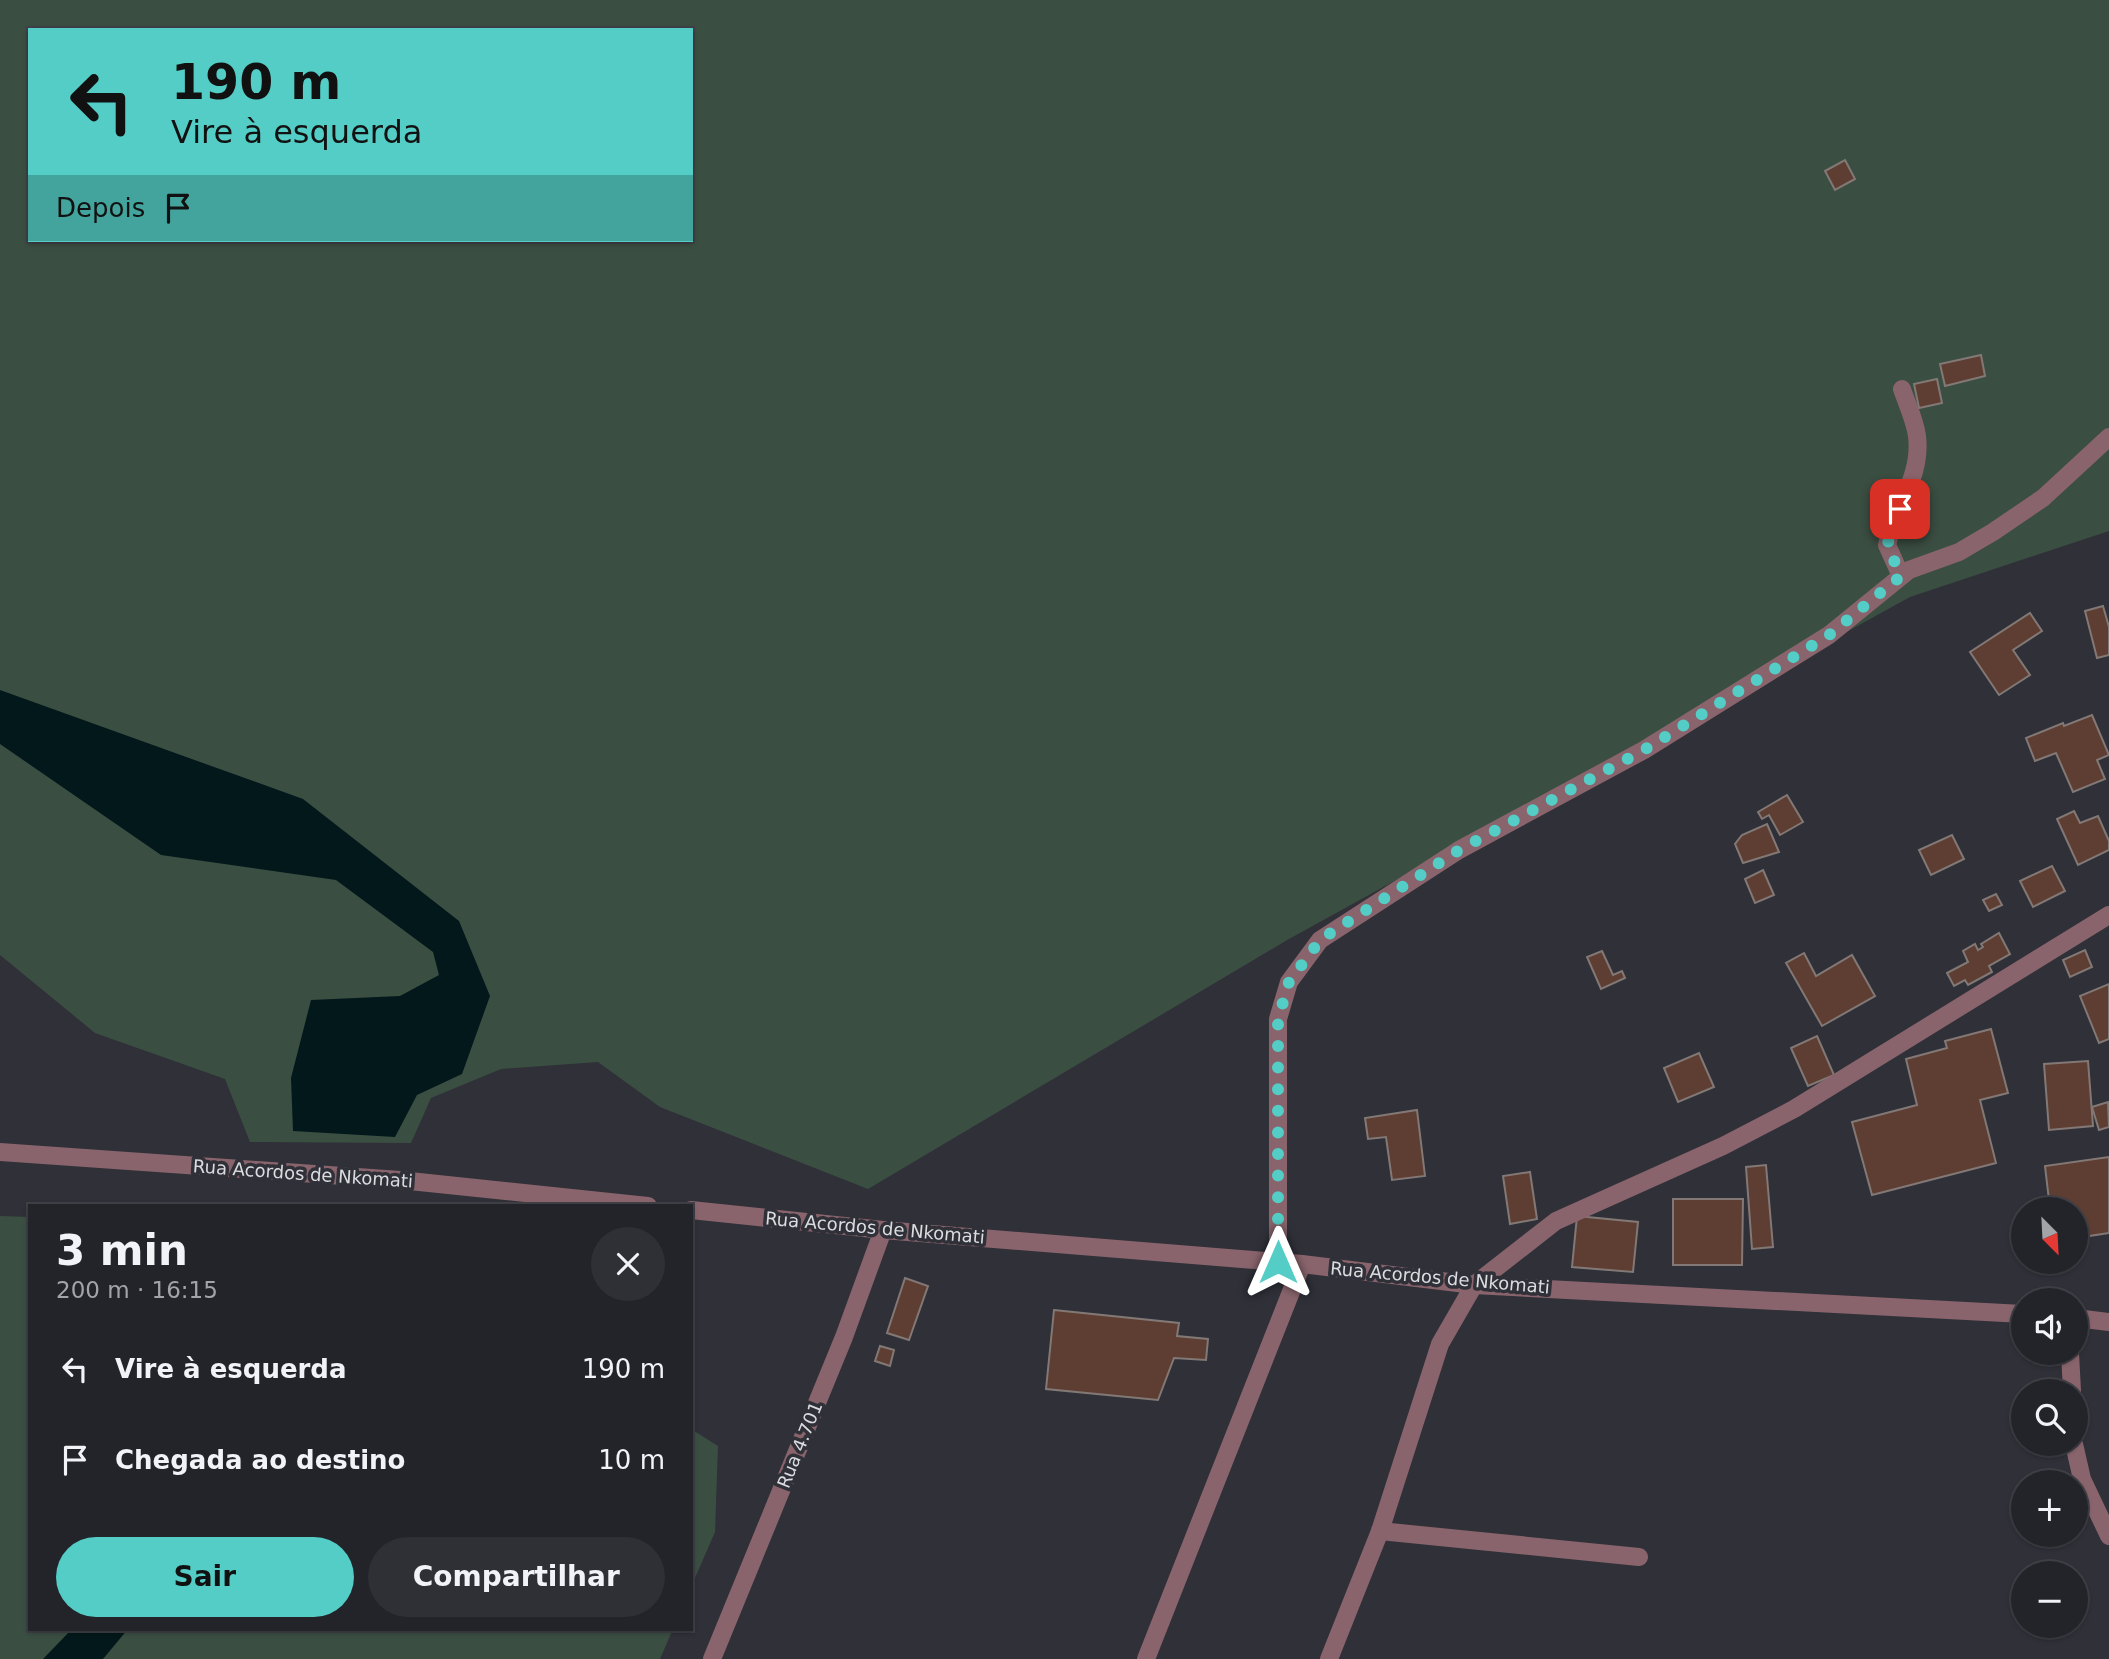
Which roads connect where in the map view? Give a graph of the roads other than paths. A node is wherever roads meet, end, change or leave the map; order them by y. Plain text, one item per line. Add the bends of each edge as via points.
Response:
1 (1902, 389) dead end
2 (2109, 437) edge
3 (1901, 576) junction
4 (2109, 915) edge
5 (0, 1152) edge
6 (628, 1204) edge
7 (693, 1210) edge
8 (883, 1230) junction
9 (1278, 1262) junction
10 (1302, 1264) junction
11 (1474, 1284) junction
12 (2011, 1313) edge
13 (2088, 1319) edge
14 (2109, 1322) edge
15 (2077, 1456) edge
16 (1380, 1531) junction
17 (2109, 1536) edge
18 (1639, 1557) dead end
19 (712, 1659) edge
20 (1146, 1659) edge
21 (1329, 1659) edge

1 - 3 street via 1917,433 1918,456 1887,545
2 - 3 street via 2043,498 1993,532
3 - 9 street via 1829,635 1644,750 1459,850 1320,940 1289,982 1278,1019
4 - 11 street via 1794,1109 1556,1221
5 - 6 street, Rua Acordos de Nkomati via 400,1181
7 - 8 street, Rua Acordos de Nkomati
8 - 9 street, Rua Acordos de Nkomati
8 - 19 street, Rua 4.701 via 844,1338
9 - 10 street, Rua Acordos de Nkomati
10 - 11 street, Rua Acordos de Nkomati
10 - 20 street
11 - 12 street, Rua Acordos de Nkomati
11 - 16 street via 1440,1344
13 - 14 street
15 - 17 street via 2082,1479
16 - 18 street
16 - 21 street

